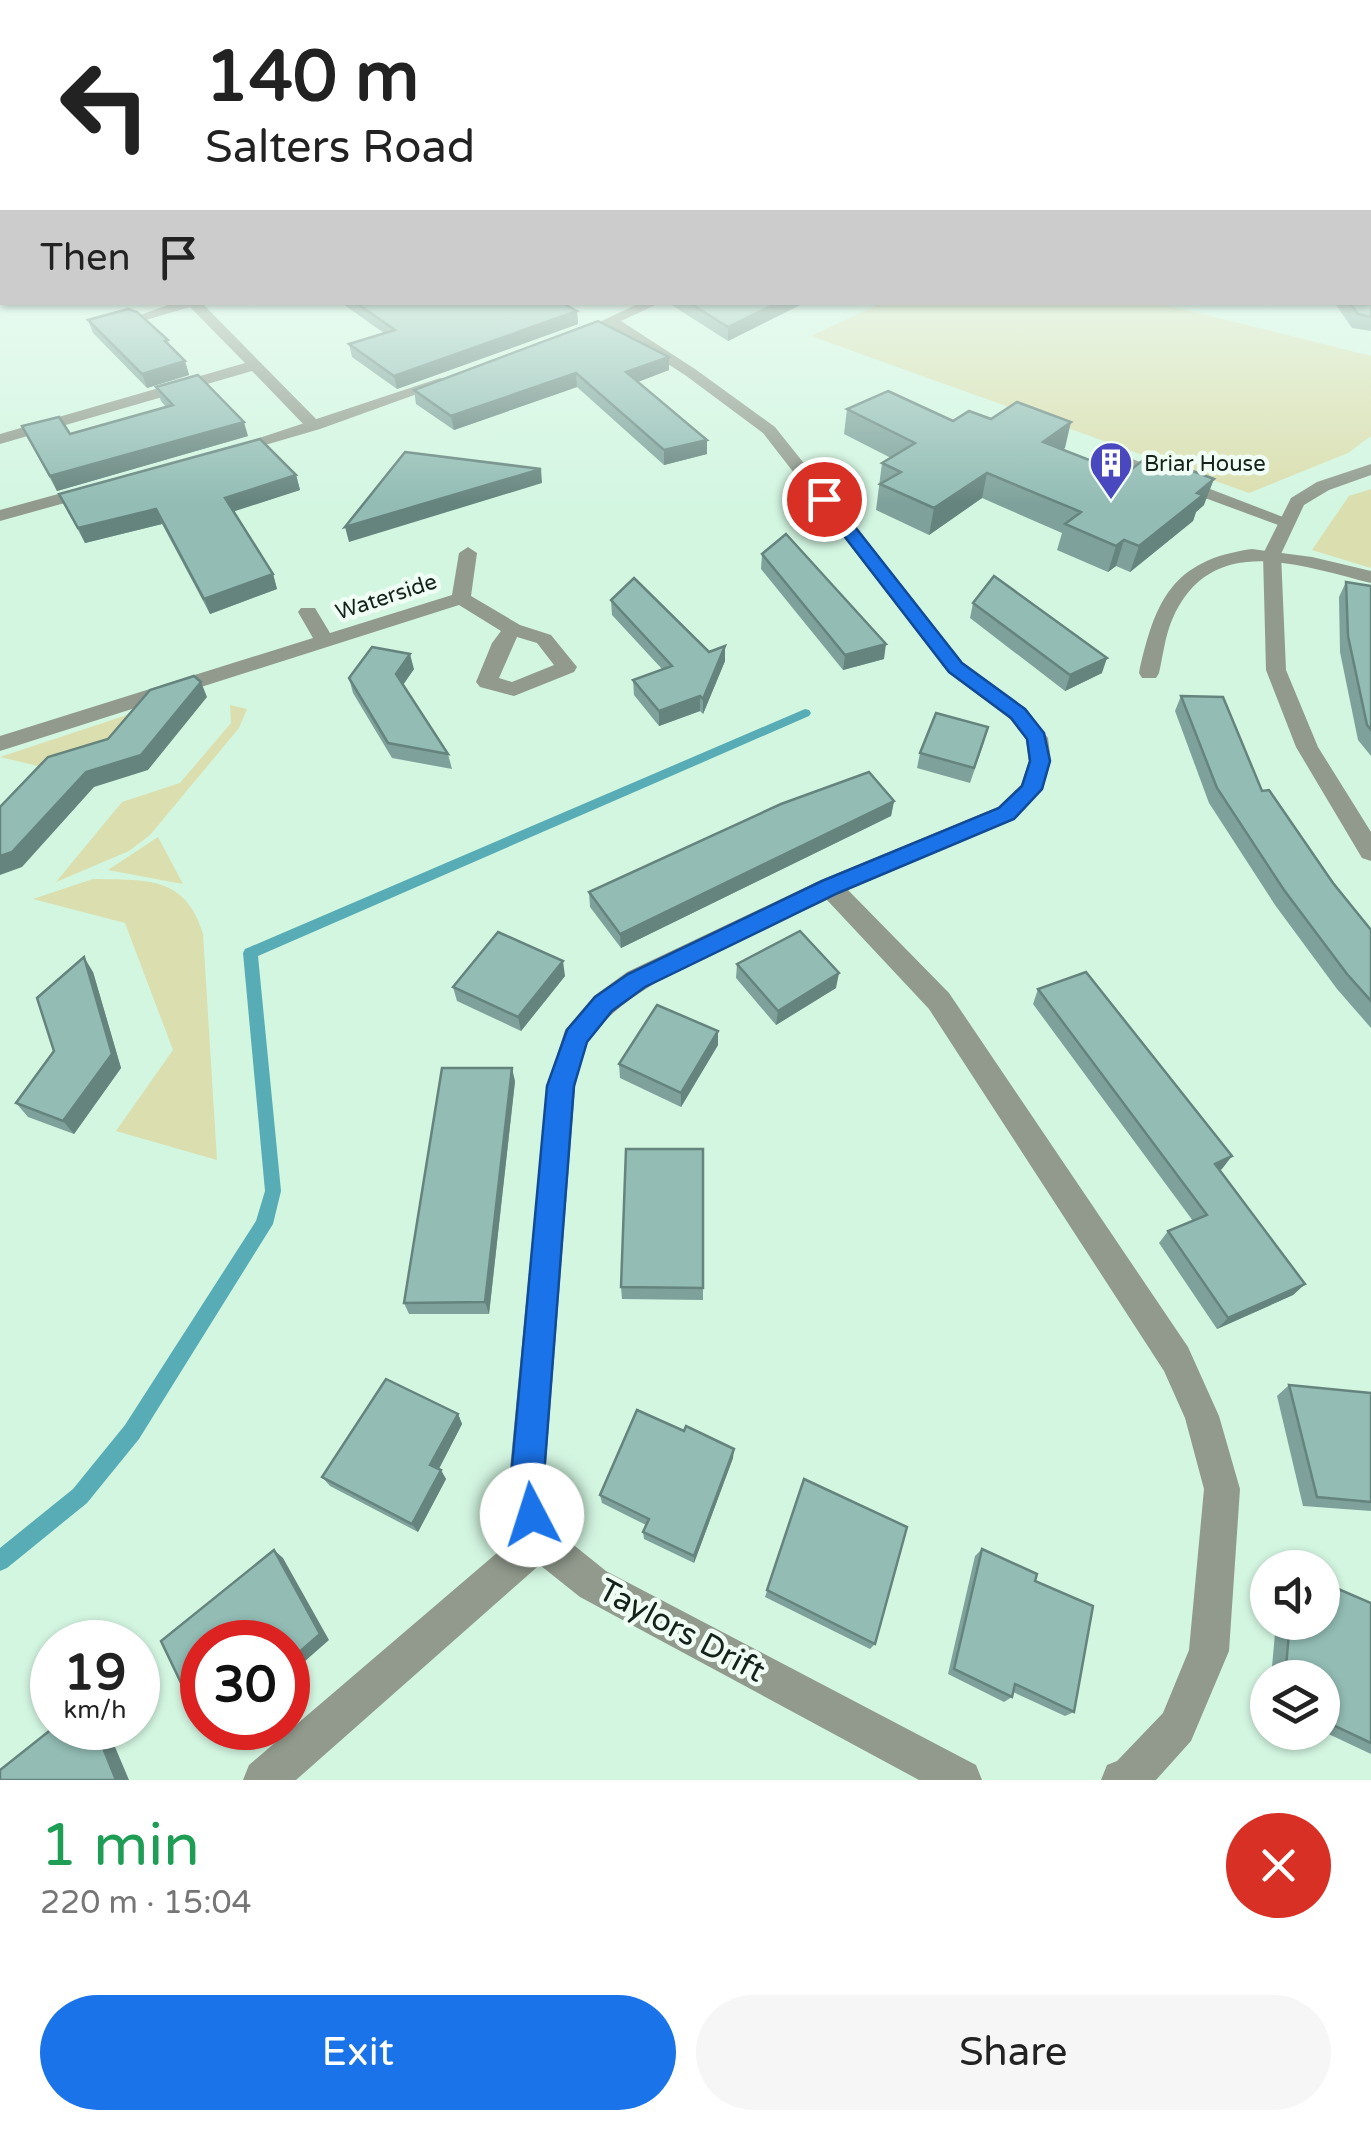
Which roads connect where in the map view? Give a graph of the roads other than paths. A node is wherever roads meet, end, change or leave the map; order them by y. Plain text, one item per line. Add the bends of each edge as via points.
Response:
1 (228, 338) edge
2 (645, 338) edge
3 (255, 365) junction
4 (462, 375) edge
5 (314, 426) junction
6 (0, 439) edge
7 (1108, 456) dead end
8 (207, 457) edge
9 (1371, 469) edge
10 (112, 484) edge
11 (0, 516) edge
12 (1287, 522) junction
13 (468, 553) dead end
14 (1272, 554) junction
15 (1371, 577) edge
16 (461, 598) junction
17 (308, 612) dead end
18 (513, 629) dead end
19 (325, 642) junction
20 (1148, 673) dead end
21 (0, 744) edge
22 (1371, 852) edge
23 (830, 887) junction
24 (539, 1542) junction
25 (264, 1780) edge
26 (961, 1780) edge
27 (1122, 1780) edge

1 - 3 street
2 - 23 street via 769,430 956,668 1018,714 1037,738 1040,761 1031,789 1006,813
3 - 5 street
3 - 6 street
4 - 5 street
5 - 8 street
7 - 12 street
9 - 12 street via 1297,502
10 - 11 street
12 - 14 street
13 - 16 street, Waterside
14 - 15 street
14 - 20 street via 1230,555 1188,578 1162,618
14 - 22 street via 1276,670 1307,747
16 - 18 street, Waterside
16 - 19 street, Waterside
17 - 19 street, Waterside
19 - 21 street, Waterside
23 - 24 street via 636,980 576,1038 560,1086 526,1488
23 - 27 street via 939,1000 1176,1359 1202,1416 1222,1489 1208,1652 1177,1727
24 - 25 street
24 - 26 street, Taylors Drift via 593,1584

